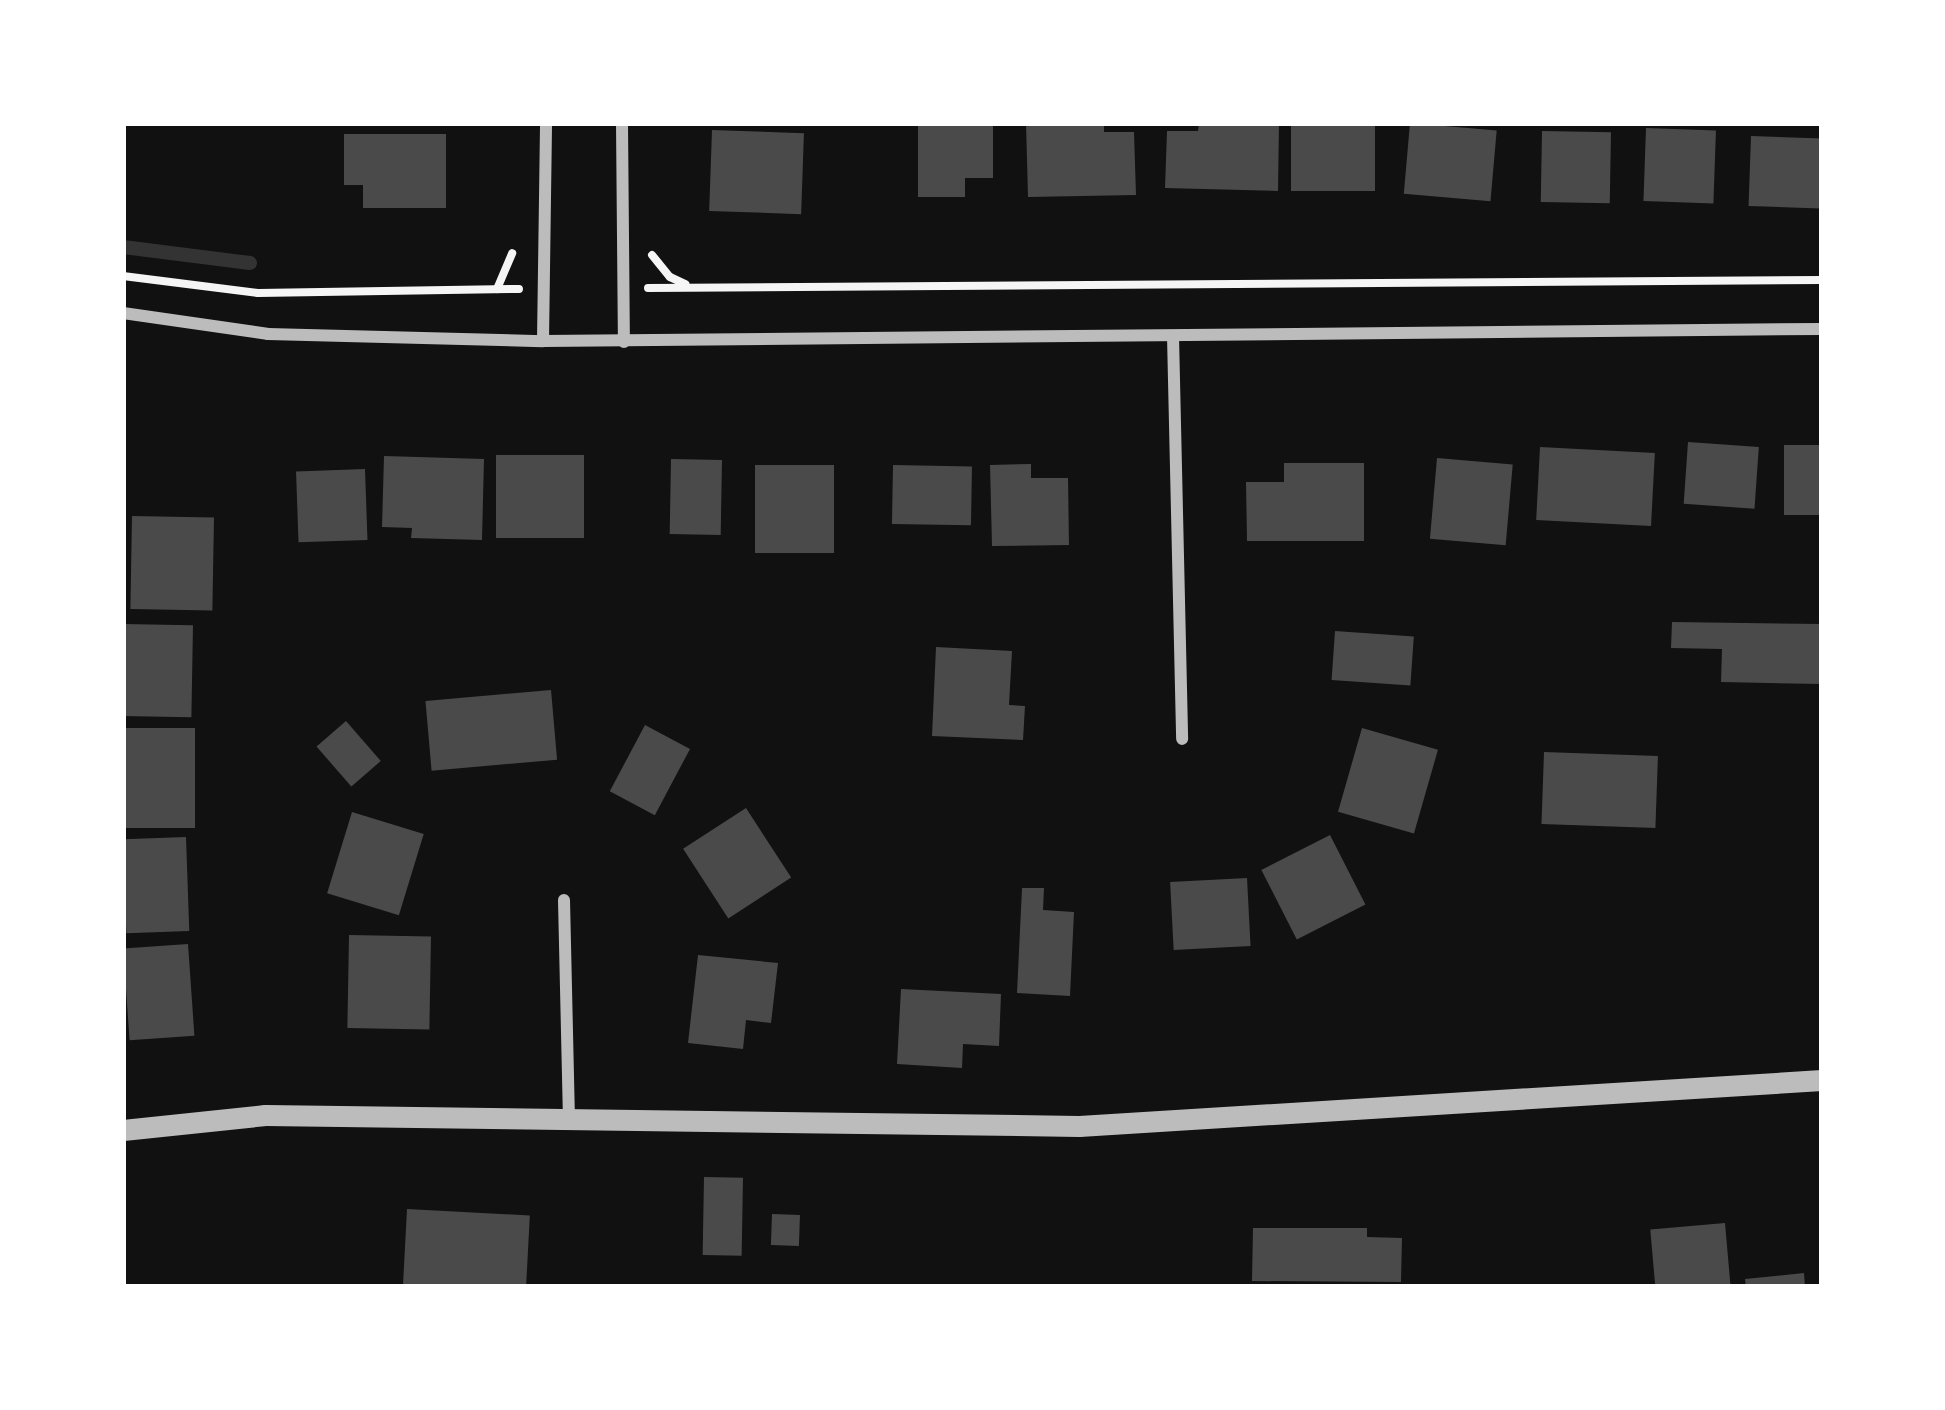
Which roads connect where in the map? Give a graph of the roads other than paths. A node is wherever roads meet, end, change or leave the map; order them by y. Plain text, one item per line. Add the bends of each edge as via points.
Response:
1 (547, 123) edge
2 (622, 123) edge
3 (127, 313) edge
4 (1822, 328) edge
5 (123, 333) edge
6 (1173, 336) junction
7 (543, 341) junction
8 (624, 342) junction
9 (1182, 739) dead end
10 (564, 900) dead end
11 (1822, 1080) edge
12 (569, 1119) junction
13 (123, 1130) edge

1 - 7 street
2 - 8 street
3 - 5 street
3 - 7 street via 268,334
4 - 6 street
6 - 8 street
6 - 9 street
7 - 8 street
10 - 12 street
11 - 12 street via 1079,1126
12 - 13 street via 265,1115

